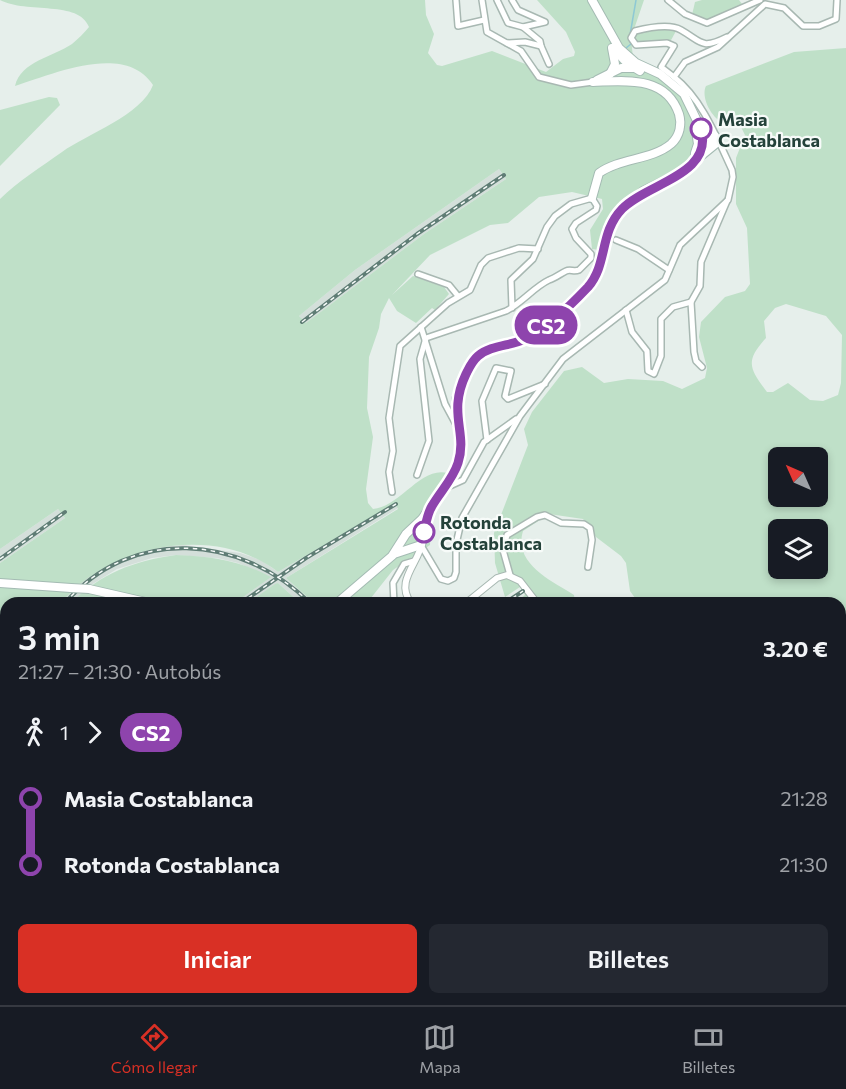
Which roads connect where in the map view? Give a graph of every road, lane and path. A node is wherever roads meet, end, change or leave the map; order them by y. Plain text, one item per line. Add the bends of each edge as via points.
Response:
1 (456, 0) edge
2 (482, 0) edge
3 (497, 0) edge
4 (512, 0) edge
5 (592, 0) edge
6 (668, 0) edge
7 (837, 0) edge
8 (763, 1) edge
9 (484, 20) junction
10 (523, 27) junction
11 (735, 32) junction
12 (505, 44) junction
13 (541, 46) junction
14 (619, 48) junction
15 (549, 64) dead end
16 (620, 64) junction
17 (637, 66) junction
18 (611, 78) junction
19 (670, 78) junction
20 (593, 82) joint
21 (677, 88) junction
22 (694, 127) junction
23 (712, 142) junction
24 (696, 157) junction
25 (592, 198) junction
26 (728, 200) junction
27 (616, 240) dead end
28 (538, 249) junction
29 (669, 270) junction
30 (418, 274) dead end
31 (458, 296) junction
32 (692, 302) junction
33 (512, 308) junction
34 (626, 310) junction
35 (421, 327) junction
36 (426, 338) junction
37 (702, 367) dead end
38 (545, 384) junction
39 (520, 416) junction
40 (458, 428) junction
41 (487, 440) junction
42 (417, 475) dead end
43 (443, 490) junction
44 (392, 492) dead end
45 (430, 508) junction
46 (410, 531) junction
47 (404, 538) junction
48 (422, 542) junction
49 (410, 548) junction
50 (392, 556) junction
51 (414, 560) junction
52 (588, 567) dead end
53 (510, 575) junction
54 (0, 583) edge
55 (122, 597) edge
56 (344, 597) edge
57 (394, 597) edge
58 (409, 597) edge
59 (473, 597) edge
60 (532, 597) edge

1 - 9 street via 458,26
2 - 9 street
3 - 10 street via 508,23
4 - 10 street via 522,12 545,21
5 - 14 main road
5 - 16 main road
6 - 8 street via 685,14 707,23
7 - 8 street via 836,19 819,26 803,26 784,8
8 - 11 street
9 - 12 street via 490,35
10 - 13 street via 540,40
11 - 19 street via 718,47 685,62
11 - 19 street via 709,45 693,41 679,29 634,32 631,38 636,45 673,45 662,68
12 - 13 street
12 - 20 street via 522,51 539,77 571,85
13 - 15 street
14 - 16 main road
14 - 17 main road
16 - 17 main road
16 - 18 main road
17 - 19 main road
18 - 20 main road
18 - 25 main road via 660,88 673,102 680,126 668,146 599,173
19 - 21 main road
19 - 23 street via 693,96
21 - 22 main road
21 - 23 main road
22 - 23 main road
22 - 24 main road
23 - 24 main road
23 - 26 street via 733,177
24 - 40 main road via 680,174 636,196 614,217 607,230 598,272 582,293 534,334 485,351 474,359 456,399
25 - 28 street via 571,204 555,216
25 - 33 street via 596,210 572,229 591,258 577,271 568,270 547,281
26 - 29 street via 680,245
26 - 32 street via 701,262 700,286
27 - 29 street via 638,249
28 - 31 street via 519,248 488,258 470,290
28 - 33 street via 511,280
29 - 34 street via 665,280
30 - 31 street via 449,285
31 - 35 street
32 - 34 street via 673,307 661,319 661,356 654,374 648,370 647,351 632,332
32 - 37 street via 692,343 696,361
33 - 36 street
34 - 38 street via 569,353
35 - 36 street
35 - 44 street via 397,353 388,425 393,451 389,472
36 - 40 street via 445,404
36 - 42 street via 420,359 429,441
38 - 39 street
38 - 41 street via 508,399 512,373 496,368 482,401
39 - 41 street
39 - 48 street via 462,518 454,578 441,579
40 - 43 main road via 459,462
41 - 43 street via 466,476
43 - 45 main road
45 - 46 main road
45 - 48 main road
46 - 47 main road
46 - 48 main road via 417,531
47 - 49 main road
47 - 50 main road
48 - 49 main road via 417,548
48 - 51 street
49 - 50 main road
49 - 51 street
50 - 56 main road
51 - 57 street via 404,564 393,583
51 - 58 street via 405,586
52 - 53 street via 590,528 546,516 537,517 507,535 503,550
53 - 59 street via 497,578
53 - 60 street
54 - 55 main road, bridge via 89,590

